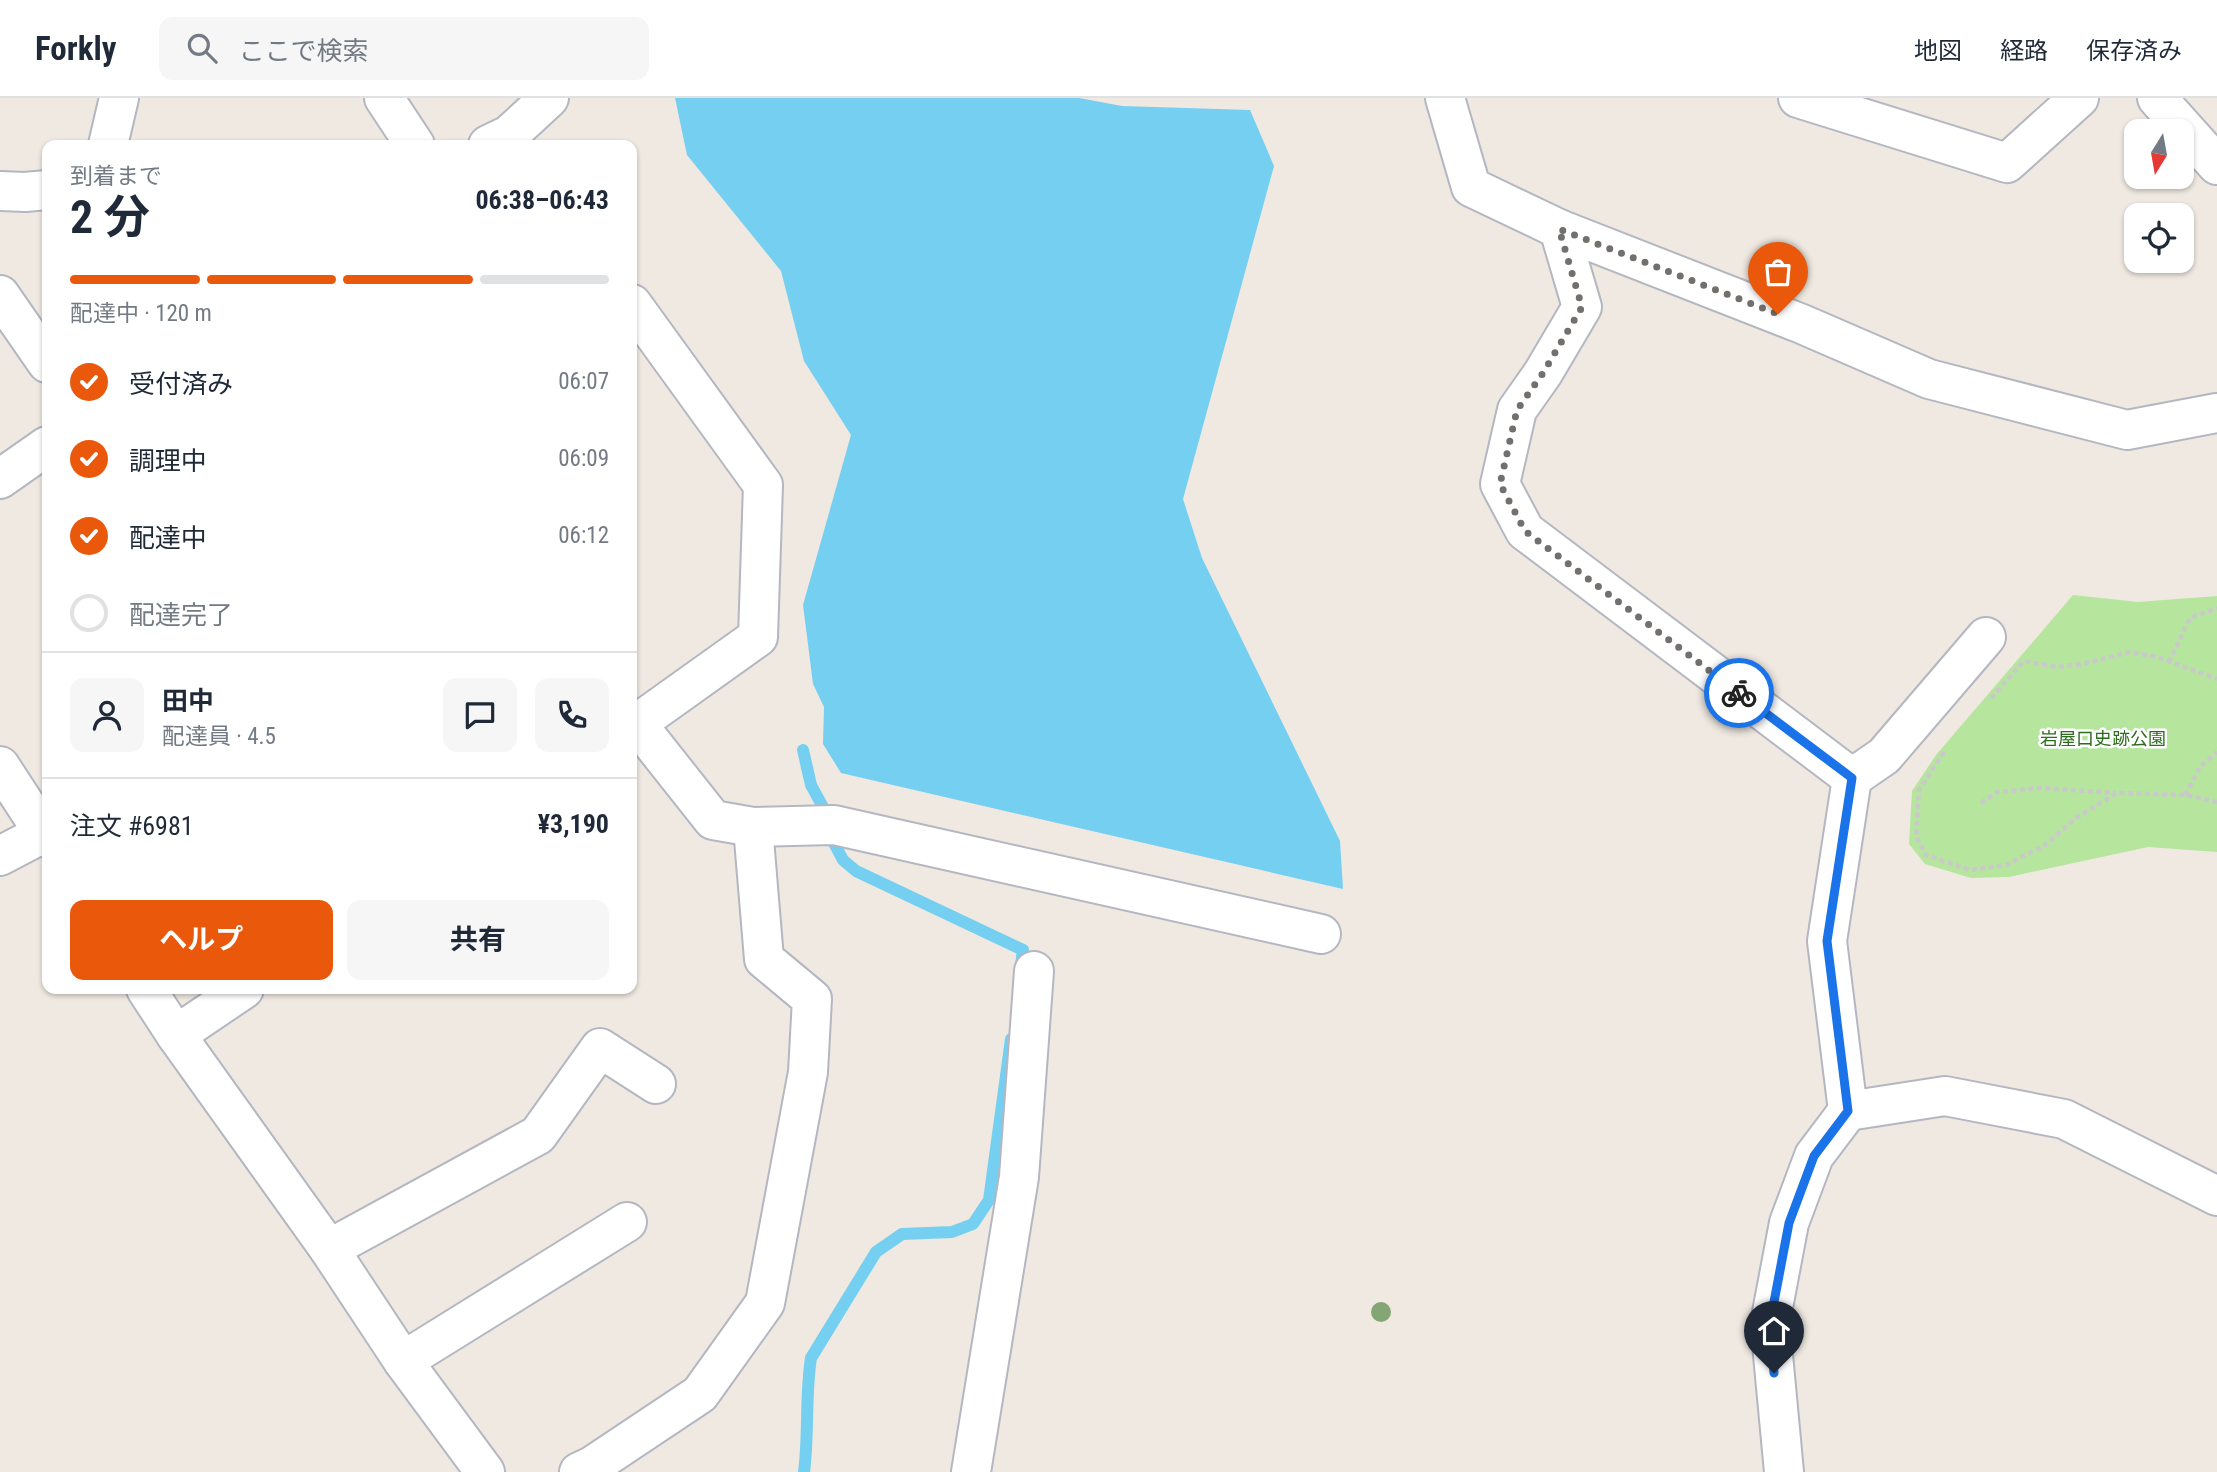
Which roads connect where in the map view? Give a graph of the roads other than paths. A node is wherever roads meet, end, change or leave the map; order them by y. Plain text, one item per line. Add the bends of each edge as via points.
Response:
1 (120, 98) edge
2 (384, 98) edge
3 (549, 98) edge
4 (1445, 98) edge
5 (1798, 98) edge
6 (2080, 98) edge
7 (2157, 98) edge
8 (109, 140) edge
9 (412, 140) edge
10 (506, 140) edge
11 (2217, 165) edge
12 (42, 190) edge
13 (0, 191) edge
14 (1559, 229) junction
15 (0, 295) edge
16 (637, 311) edge
17 (42, 356) edge
18 (2217, 413) edge
19 (42, 450) edge
20 (0, 479) edge
21 (1986, 638) dead end
22 (637, 724) edge
23 (637, 730) edge
24 (0, 766) edge
25 (1852, 778) junction
26 (752, 827) junction
27 (42, 830) edge
28 (42, 838) edge
29 (0, 856) edge
30 (1321, 933) dead end
31 (1034, 971) dead end
32 (149, 994) edge
33 (237, 994) edge
34 (176, 1035) junction
35 (656, 1084) dead end
36 (1848, 1111) junction
37 (2217, 1196) edge
38 (627, 1222) dead end
39 (329, 1249) junction
40 (402, 1361) junction
41 (485, 1472) edge
42 (579, 1472) edge
43 (971, 1472) edge
44 (1784, 1472) edge

1 - 8 street
2 - 9 street
3 - 10 street
4 - 14 street via 1471,187
5 - 6 street via 2007,163
7 - 11 street
12 - 13 street
14 - 18 street via 1929,379 2127,430
14 - 25 street via 1582,307 1517,410 1500,484 1512,508 1525,531
15 - 17 street
16 - 22 street via 763,485 758,637
19 - 20 street
21 - 25 street via 1884,756
23 - 26 street via 713,820
24 - 27 street
25 - 36 street via 1827,941
26 - 30 street via 834,825
26 - 42 street via 764,959 812,999 807,1072 765,1303 700,1394
28 - 29 street
31 - 43 street via 1019,1177
32 - 34 street
33 - 34 street
34 - 39 street
35 - 39 street via 600,1048 537,1135
36 - 37 street via 1945,1096 2064,1119
36 - 44 street via 1814,1156 1789,1223 1770,1323
38 - 40 street
39 - 40 street
40 - 41 street

